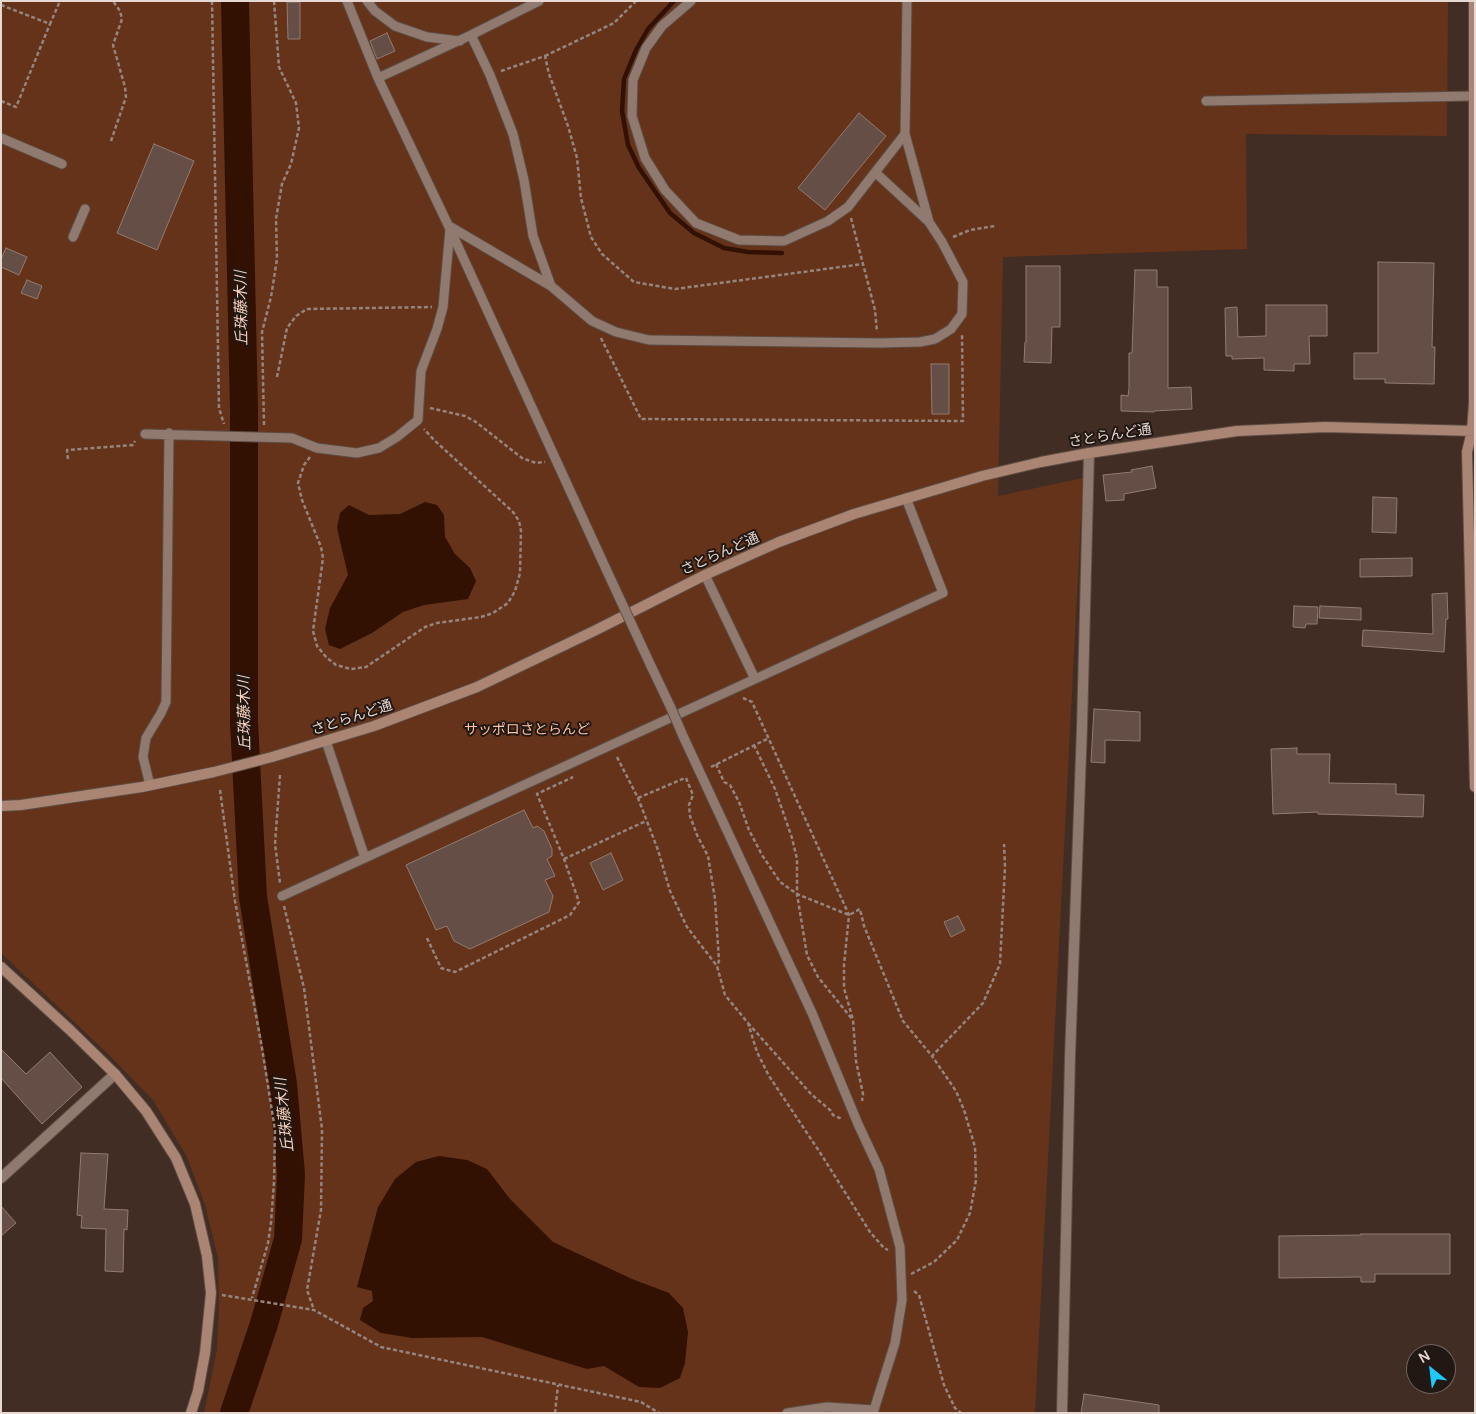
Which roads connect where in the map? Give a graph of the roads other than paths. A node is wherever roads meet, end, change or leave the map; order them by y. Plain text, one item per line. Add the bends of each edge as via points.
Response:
1 (347, 1) edge
2 (367, 1) edge
3 (539, 1) edge
4 (691, 1) edge
5 (907, 1) edge
6 (1474, 1) edge
7 (471, 36) junction
8 (460, 41) junction
9 (378, 78) junction
10 (1474, 96) edge
11 (1206, 101) dead end
12 (905, 134) junction
13 (1, 138) edge
14 (62, 164) dead end
15 (876, 173) junction
16 (85, 209) dead end
17 (929, 222) junction
18 (450, 227) junction
19 (73, 237) dead end
20 (551, 286) junction
21 (1474, 432) edge
22 (145, 434) road end
23 (169, 434) junction
24 (1089, 453) junction
25 (906, 498) junction
26 (705, 575) junction
27 (755, 679) junction
28 (326, 741) junction
29 (150, 785) junction
30 (1475, 787) edge
31 (1, 806) edge
32 (365, 858) junction
33 (282, 896) road end
34 (1, 967) edge
35 (115, 1074) junction
36 (1, 1178) edge
37 (874, 1411) edge
38 (191, 1413) edge
39 (787, 1413) edge
40 (1062, 1413) edge

1 - 9 lane
2 - 8 lane via 395,26 427,37
3 - 7 lane
4 - 15 lane via 662,26 646,48 633,80 632,116 645,158 665,190 696,224 739,240 784,241 828,221 848,207
5 - 12 lane
6 - 10 street
7 - 8 lane
7 - 20 lane via 513,134 533,236
8 - 9 lane
9 - 18 lane
10 - 11 lane
10 - 21 street
12 - 15 lane
12 - 17 lane
13 - 14 lane
15 - 17 lane
16 - 19 lane
17 - 20 lane via 962,282 962,314 951,328 935,339 920,342 649,340 616,332 592,321
18 - 20 lane
18 - 23 lane via 443,307 421,371 418,420 397,437 378,448 357,453 317,448 292,438
18 - 37 lane, bridge via 812,1013 879,1169 900,1247 902,1300 895,1343
21 - 24 street, さとらんど通 via 1325,427 1237,431
21 - 30 street via 1467,452
22 - 23 lane
23 - 29 lane via 166,702 146,738 143,757
24 - 25 street, さとらんど通 via 982,476
24 - 40 street
25 - 26 street, さとらんど通 via 779,542
25 - 27 lane via 943,593
26 - 27 lane
26 - 28 street, さとらんど通 via 477,687
27 - 32 lane
28 - 29 street, さとらんど通 via 214,772
28 - 32 lane
29 - 31 street, さとらんど通
32 - 33 lane
34 - 35 street
35 - 36 street
35 - 38 street via 146,1111 176,1158 195,1204 211,1293 205,1353
37 - 39 lane via 827,1407

